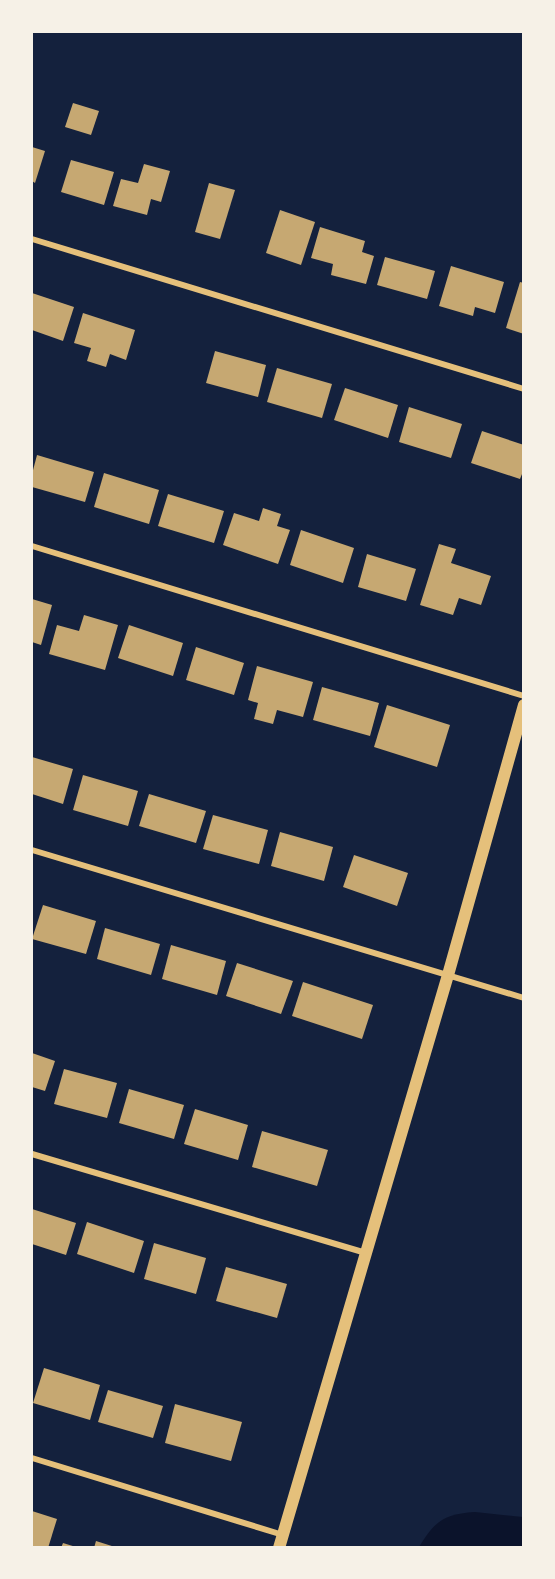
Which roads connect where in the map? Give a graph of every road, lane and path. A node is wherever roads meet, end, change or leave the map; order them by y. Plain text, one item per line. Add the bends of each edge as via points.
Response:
1 (32, 239) edge
2 (524, 389) edge
3 (32, 546) edge
4 (524, 696) edge
5 (524, 705) edge
6 (32, 850) edge
7 (448, 975) junction
8 (524, 998) edge
9 (32, 1154) edge
10 (366, 1252) junction
11 (32, 1458) edge
12 (281, 1541) edge

1 - 2 street
3 - 4 street
5 - 7 main road
6 - 7 street
7 - 8 street
7 - 10 main road
9 - 10 street
10 - 12 main road
11 - 12 street

